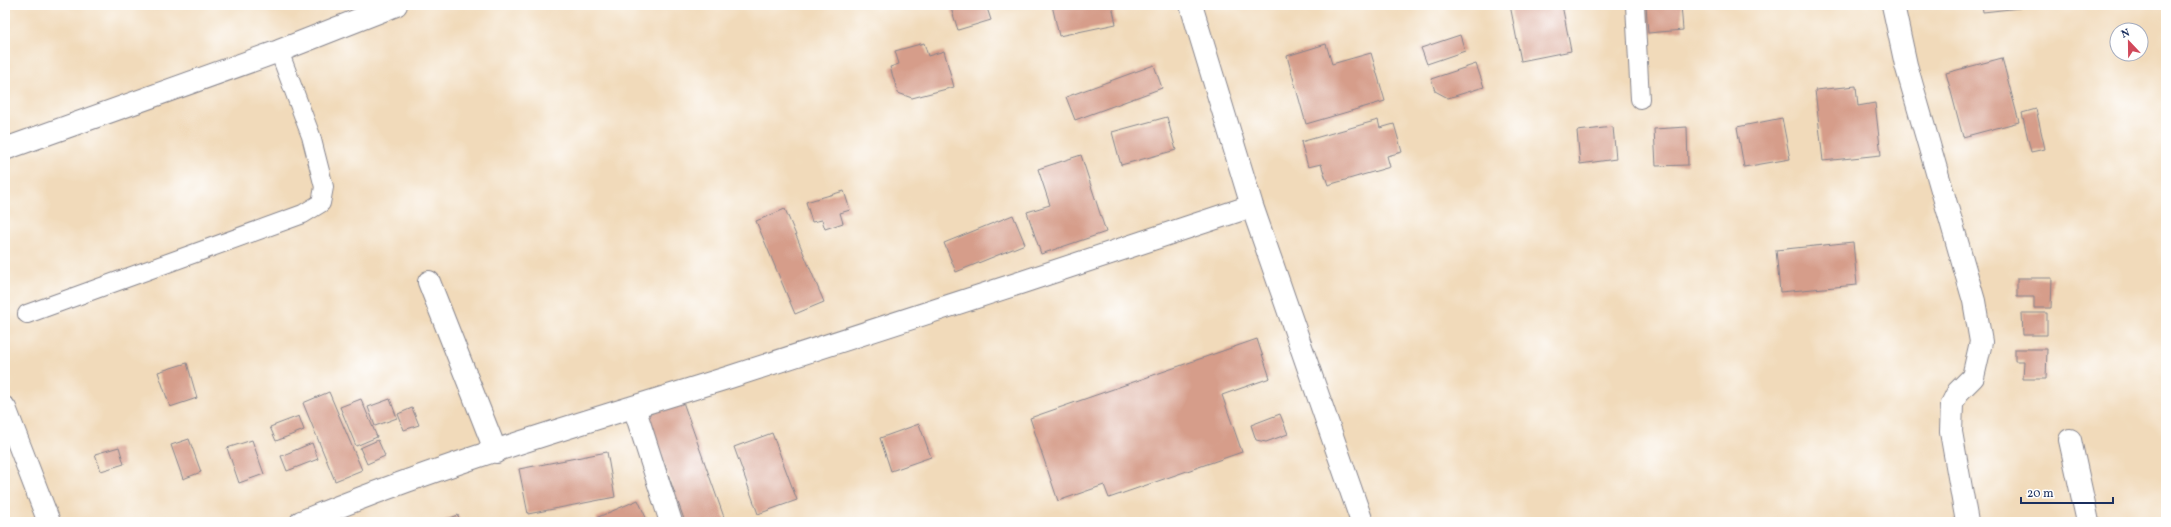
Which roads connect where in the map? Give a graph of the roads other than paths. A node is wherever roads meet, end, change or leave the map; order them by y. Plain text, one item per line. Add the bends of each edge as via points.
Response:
1 (396, 5) edge
2 (1191, 5) edge
3 (1635, 5) edge
4 (1893, 5) edge
5 (279, 51) junction
6 (1640, 100) dead end
7 (5, 150) edge
8 (1252, 206) junction
9 (429, 282) dead end
10 (27, 314) dead end
11 (634, 407) junction
12 (5, 408) edge
13 (2070, 440) dead end
14 (496, 452) junction
15 (49, 522) edge
16 (300, 522) edge
17 (671, 522) edge
18 (1362, 522) edge
19 (1967, 522) edge
20 (2088, 522) edge

1 - 5 street
2 - 8 street
3 - 6 lane
4 - 19 street via 1906,64 1974,301 1981,342 1973,377 1958,392 1952,404 1950,432
5 - 7 street
5 - 10 lane via 311,136 324,187 321,202 303,214
8 - 11 street
8 - 18 street
9 - 14 street
11 - 14 street
11 - 17 street
12 - 15 street
13 - 20 street
14 - 16 street via 350,501

